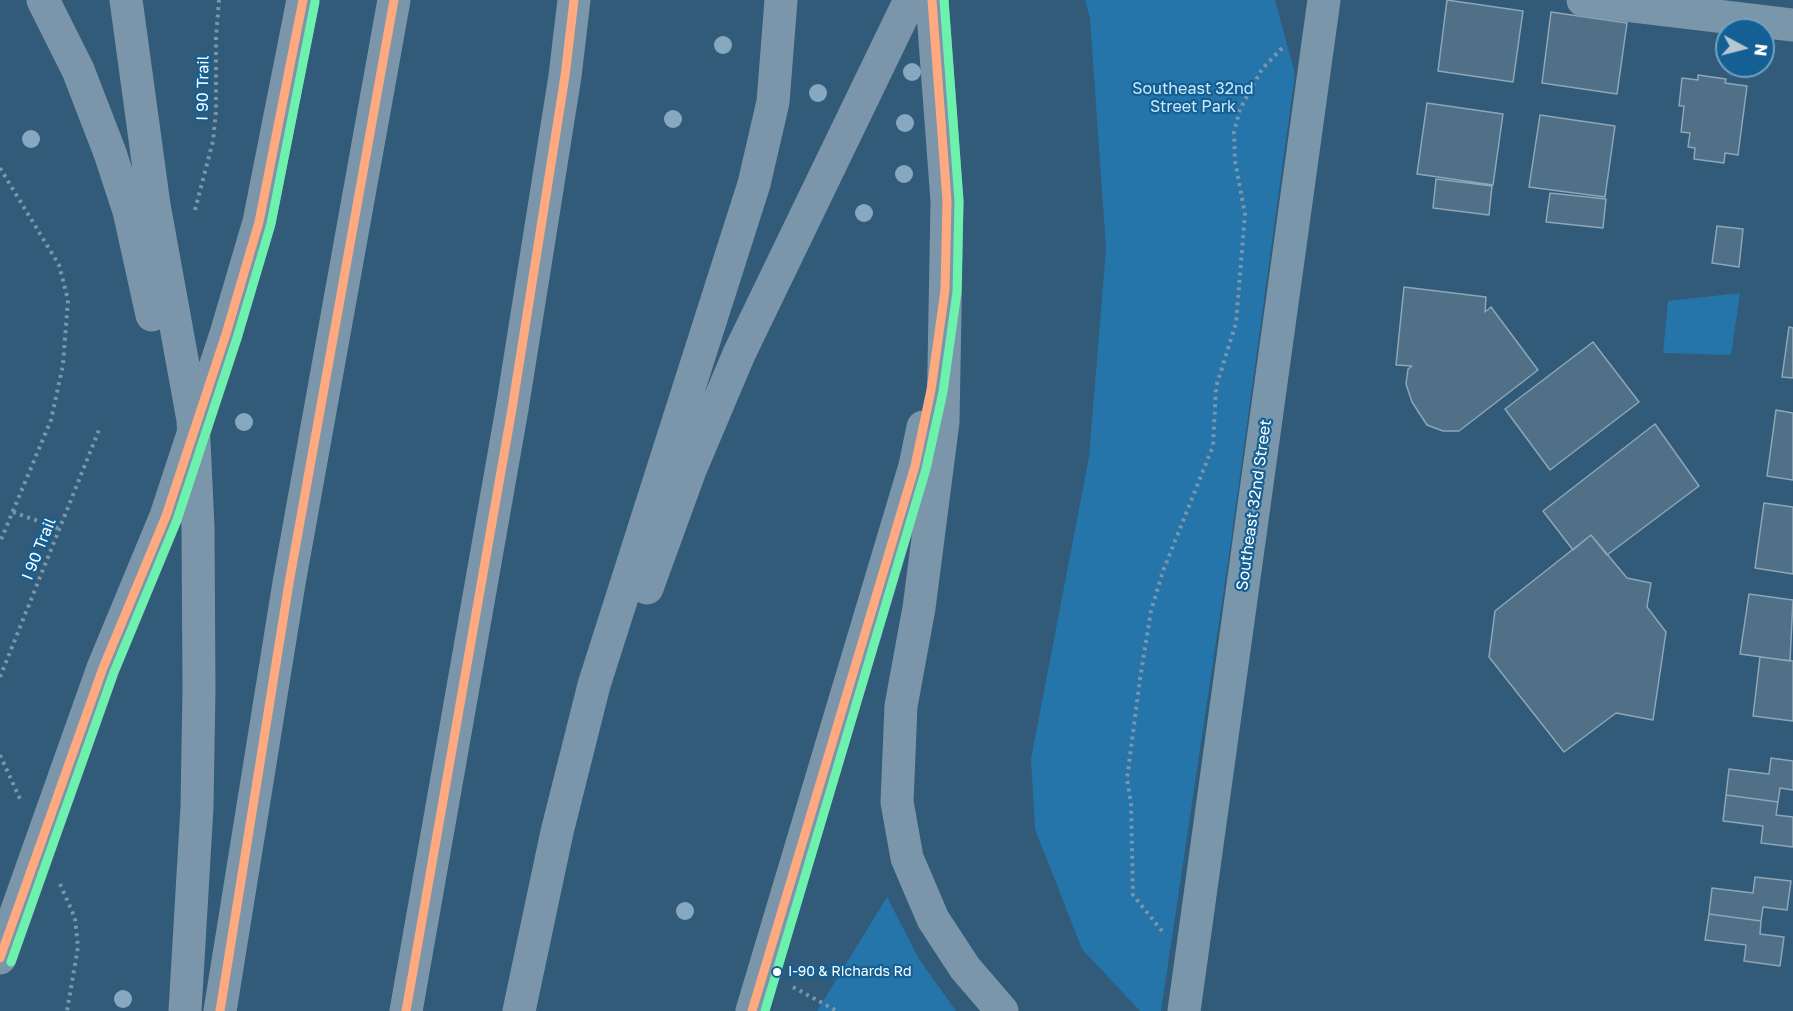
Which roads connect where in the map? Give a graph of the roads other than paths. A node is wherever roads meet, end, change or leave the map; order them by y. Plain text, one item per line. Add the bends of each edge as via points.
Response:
1 (43, 0) edge
2 (126, 0) edge
3 (303, 0) edge
4 (394, 0) edge
5 (574, 0) edge
6 (781, 0) edge
7 (910, 0) edge
8 (932, 0) edge
9 (1324, 0) edge
10 (1583, 0) edge
11 (1793, 25) edge
12 (945, 290) junction
13 (176, 380) junction
14 (557, 832) junction
15 (0, 958) edge
16 (185, 1011) edge
17 (220, 1011) edge
18 (406, 1011) edge
19 (519, 1011) edge
20 (752, 1011) edge
21 (1002, 1011) edge
22 (1184, 1011) edge

1 - 13 highway via 78,70 110,153
2 - 13 highway
3 - 15 highway via 260,222 226,334 166,516 103,668
4 - 17 highway via 291,572
5 - 18 highway via 512,409
6 - 14 highway via 773,102 754,184 597,674
7 - 14 highway via 739,354 657,558 614,688
8 - 12 highway via 947,201
9 - 22 street, Southeast 32nd Street
10 - 11 street
12 - 20 highway via 931,390 915,466
12 - 21 highway via 943,422 921,596 901,706 897,802 907,858 933,919 965,968
13 - 16 highway via 193,420 198,527 197,807
14 - 19 highway

